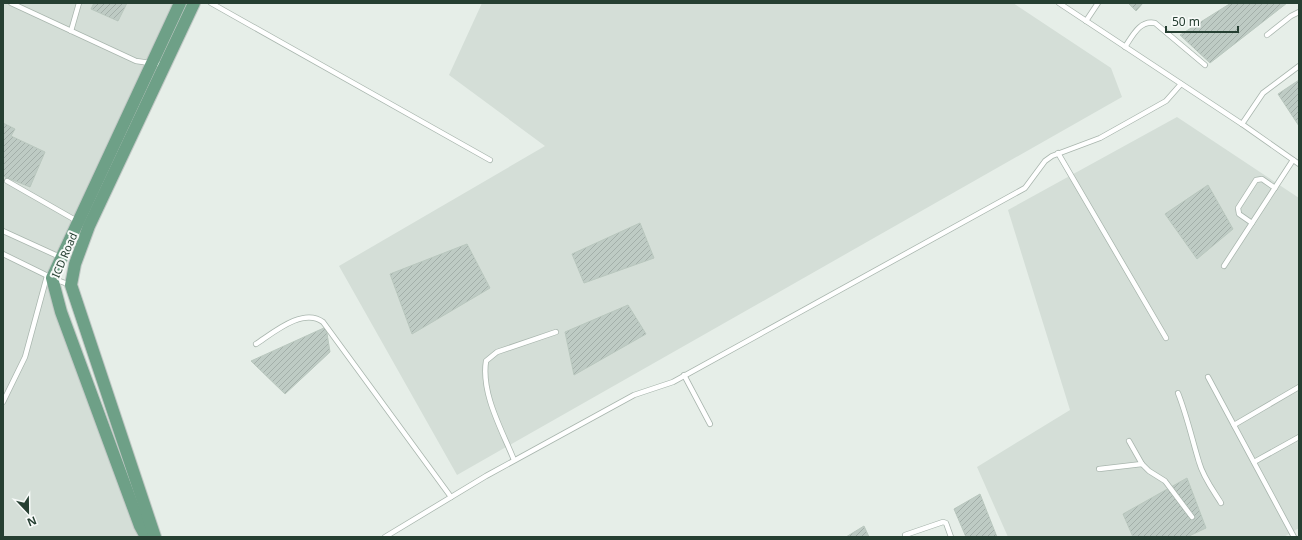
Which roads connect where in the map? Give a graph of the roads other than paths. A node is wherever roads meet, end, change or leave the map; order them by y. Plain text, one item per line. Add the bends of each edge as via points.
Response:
1 (11, 3) edge
2 (79, 3) edge
3 (180, 3) edge
4 (194, 3) edge
5 (211, 3) edge
6 (1059, 3) edge
7 (1098, 3) edge
8 (1299, 12) edge
9 (1086, 21) junction
10 (71, 31) junction
11 (1267, 35) dead end
12 (1125, 46) junction
13 (159, 64) junction
14 (1205, 65) dead end
15 (1299, 66) edge
16 (1181, 84) junction
17 (1242, 124) junction
18 (1058, 153) junction
19 (490, 160) dead end
20 (1293, 160) junction
21 (1299, 164) edge
22 (7, 182) dead end
23 (1275, 188) junction
24 (79, 221) junction
25 (1252, 223) junction
26 (3, 231) edge
27 (3, 254) edge
28 (62, 257) junction
29 (1224, 266) dead end
30 (50, 277) junction
31 (71, 285) junction
32 (556, 332) dead end
33 (1166, 338) dead end
34 (256, 344) dead end
35 (684, 375) junction
36 (1208, 377) dead end
37 (1299, 387) edge
38 (1178, 393) dead end
39 (3, 402) edge
40 (710, 424) dead end
41 (1234, 425) junction
42 (1299, 437) edge
43 (1130, 441) dead end
44 (514, 460) junction
45 (1254, 462) junction
46 (1142, 464) junction
47 (1099, 469) dead end
48 (451, 497) junction
49 (1221, 503) dead end
50 (1192, 518) dead end
51 (905, 535) dead end
52 (146, 537) edge
53 (155, 537) edge
54 (385, 537) edge
55 (952, 537) edge
56 (1294, 537) edge

1 - 10 lane
2 - 10 lane
3 - 13 main road, ICD Road
4 - 13 main road, ICD Road
5 - 19 lane
6 - 9 lane
7 - 9 lane
8 - 11 lane
9 - 12 lane
10 - 13 lane via 136,61
12 - 14 lane via 1140,25 1148,21 1156,23
12 - 16 lane
13 - 24 main road, ICD Road
13 - 31 main road, ICD Road via 89,226 75,264
15 - 17 lane via 1263,92
16 - 17 lane
16 - 18 lane via 1166,101 1134,119 1100,138
17 - 20 lane
18 - 33 lane
18 - 35 lane via 1045,161 1026,188
20 - 21 lane
20 - 23 lane
22 - 24 lane
23 - 25 lane
23 - 25 lane via 1262,179 1256,180 1238,208 1239,214
24 - 28 main road, ICD Road
25 - 29 lane
26 - 28 lane
27 - 30 lane
28 - 30 main road, ICD Road
30 - 31 lane
30 - 39 lane via 25,357
30 - 52 main road, ICD Road
31 - 53 main road, ICD Road
32 - 44 lane via 497,352 486,361 484,374 491,402
34 - 48 lane via 305,317 323,322
35 - 40 lane
35 - 44 lane via 672,382 634,395
36 - 41 lane
37 - 41 lane
38 - 49 lane via 1204,475
41 - 45 lane
42 - 45 lane
43 - 46 lane
44 - 48 lane
45 - 56 lane
46 - 47 lane
46 - 50 lane via 1165,481
48 - 54 lane
51 - 55 lane via 942,522 946,523

